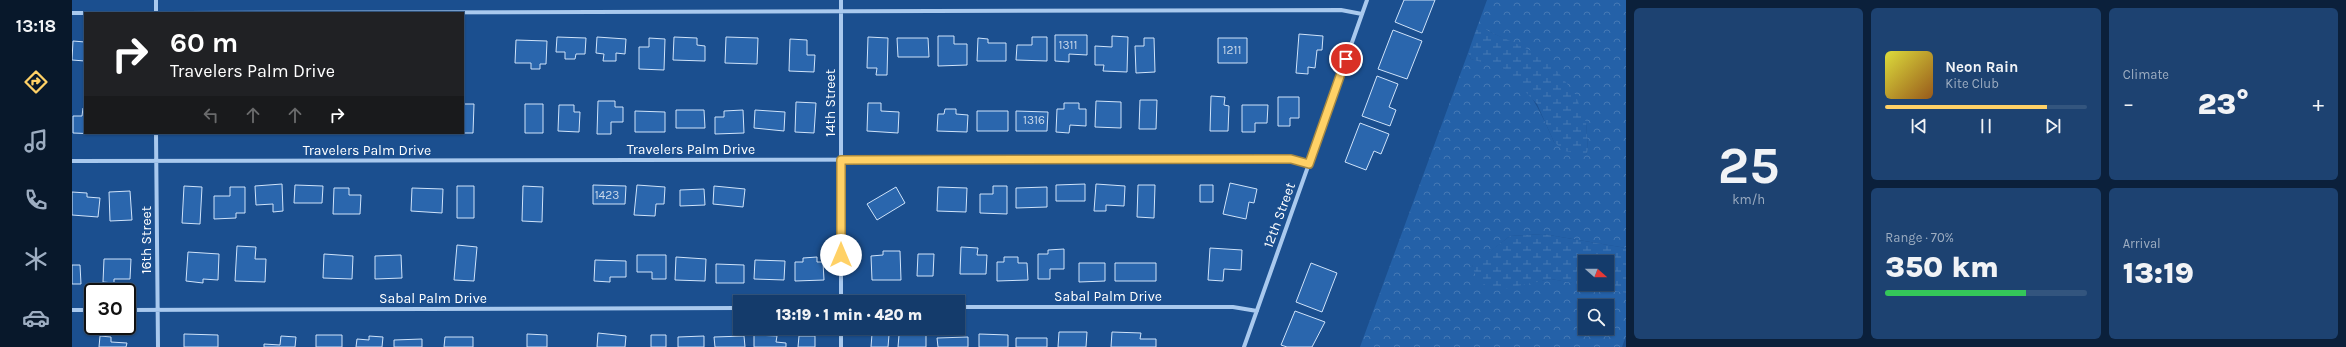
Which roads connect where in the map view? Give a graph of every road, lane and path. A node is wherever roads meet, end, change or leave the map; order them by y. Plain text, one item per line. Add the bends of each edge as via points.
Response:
1 (156, 0) edge
2 (841, 0) edge
3 (1367, 0) edge
4 (841, 11) junction
5 (156, 12) edge
6 (464, 12) edge
7 (72, 13) edge
8 (84, 13) edge
9 (1362, 14) junction
10 (156, 134) edge
11 (841, 160) junction
12 (157, 161) junction
13 (72, 162) edge
14 (1309, 164) junction
15 (841, 295) edge
16 (733, 308) edge
17 (965, 308) edge
18 (72, 310) edge
19 (84, 310) edge
20 (136, 310) edge
21 (157, 310) junction
22 (1257, 311) junction
23 (841, 335) edge
24 (158, 347) edge
25 (841, 347) edge
26 (1244, 347) edge

1 - 5 street
2 - 4 street, 14th Street
3 - 9 street, 12th Street
4 - 6 street
4 - 9 street via 1341,10
4 - 11 street, 14th Street
7 - 8 street
9 - 14 street, 12th Street
10 - 12 street, 16th Street
11 - 12 street, Travelers Palm Drive
11 - 14 street, Travelers Palm Drive via 1291,159
11 - 15 street, 14th Street
12 - 13 street, Travelers Palm Drive
12 - 21 street, 16th Street
14 - 22 street, 12th Street
16 - 21 street, Sabal Palm Drive
17 - 22 street, Sabal Palm Drive via 1233,307
18 - 19 street
20 - 21 street, Sabal Palm Drive
21 - 24 street, 16th Street
22 - 26 street, 12th Street
23 - 25 street

